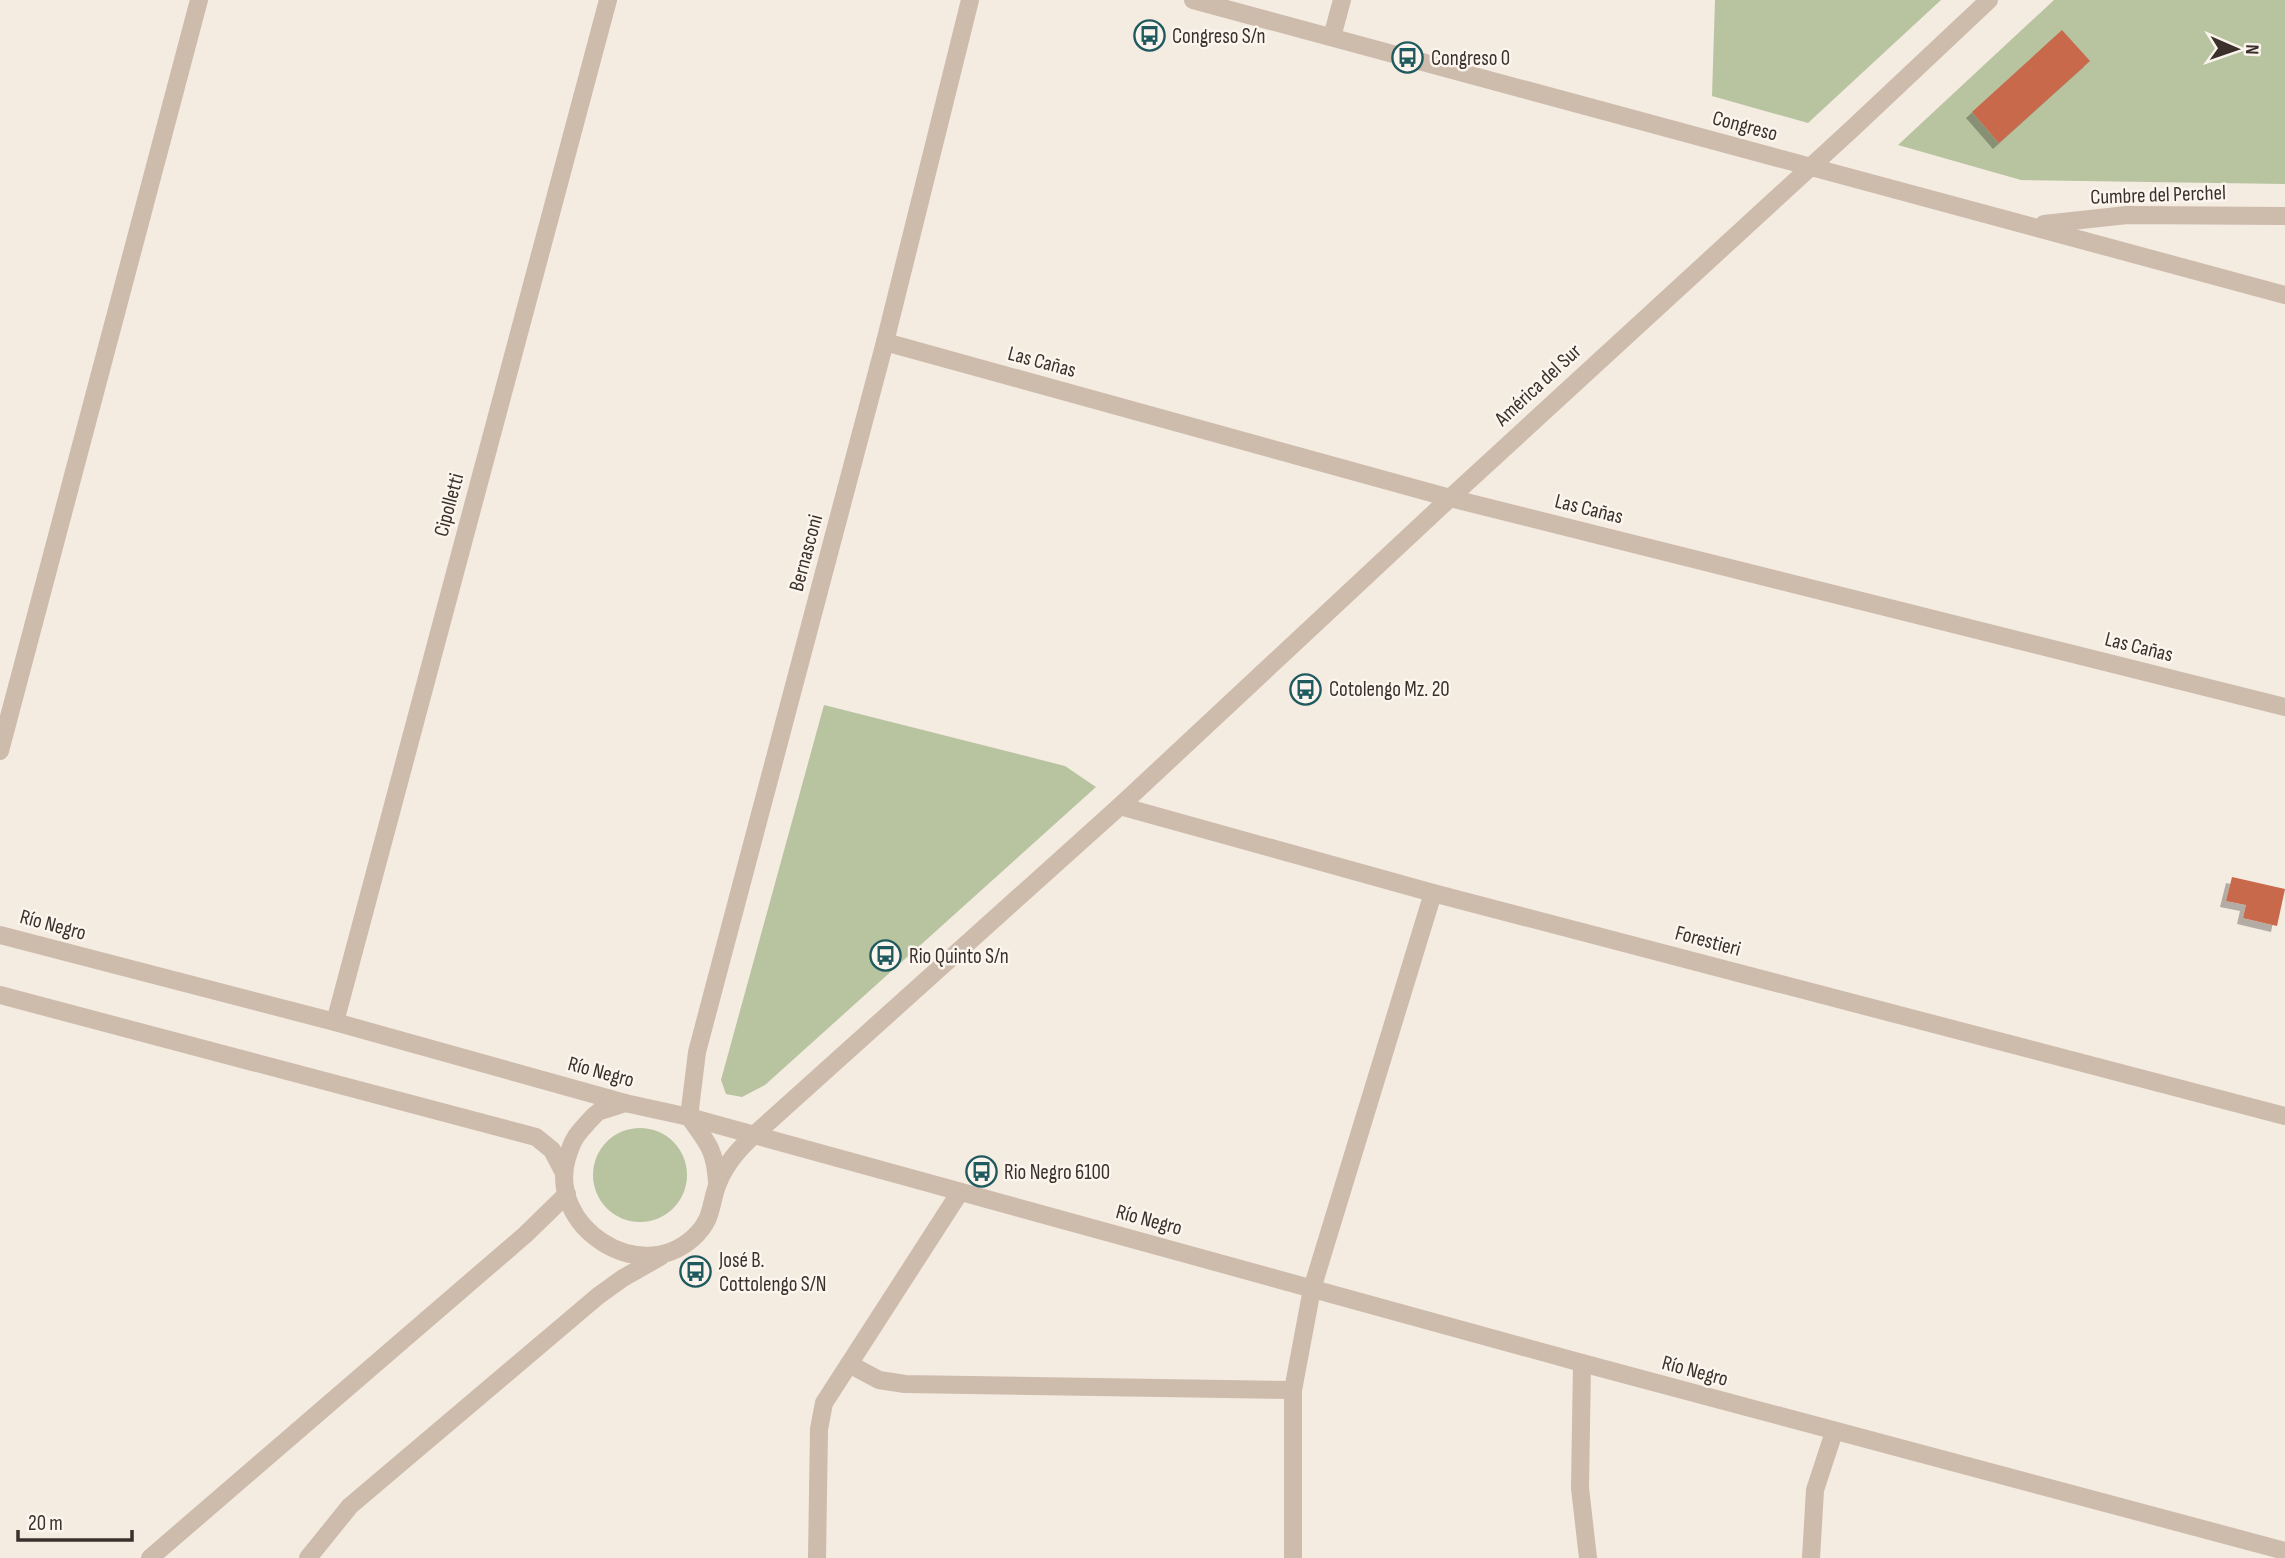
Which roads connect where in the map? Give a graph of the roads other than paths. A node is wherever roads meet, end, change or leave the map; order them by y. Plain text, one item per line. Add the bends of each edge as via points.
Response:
1 (199, 0) edge
2 (608, 0) edge
3 (970, 0) edge
4 (1194, 0) edge
5 (1342, 0) edge
6 (1989, 0) edge
7 (1332, 37) junction
8 (1808, 167) junction
9 (2285, 216) edge
10 (2032, 225) junction
11 (2285, 295) edge
12 (885, 342) junction
13 (1450, 498) junction
14 (2285, 707) edge
15 (0, 751) edge
16 (1120, 806) junction
17 (1433, 893) junction
18 (0, 935) edge
19 (0, 995) edge
20 (335, 1022) junction
21 (625, 1103) junction
22 (2285, 1116) edge
23 (689, 1117) junction
24 (754, 1135) junction
25 (563, 1171) junction
26 (718, 1184) junction
27 (960, 1192) junction
28 (567, 1194) junction
29 (671, 1251) junction
30 (1312, 1289) junction
31 (1582, 1363) junction
32 (849, 1364) junction
33 (1293, 1390) junction
34 (1834, 1432) junction
35 (2285, 1550) edge
36 (150, 1558) edge
37 (308, 1558) edge
38 (817, 1558) edge
39 (1293, 1558) edge
40 (1588, 1558) edge
41 (1811, 1558) edge

1 - 15 street
2 - 20 street, Cipolletti
3 - 12 street, Bernasconi
4 - 7 street, Congreso
5 - 7 street
6 - 8 street, América del Sur
7 - 8 street, Congreso
8 - 10 street, Congreso
8 - 13 street, América del Sur
9 - 10 street, Cumbre del Perchel via 2127,215
10 - 11 street, Congreso
12 - 13 street, Las Cañas
12 - 23 street, Bernasconi via 697,1052
13 - 14 street, Las Cañas
13 - 16 street, América del Sur
16 - 17 street, Forestieri
16 - 24 street, América del Sur
17 - 22 street, Forestieri
17 - 30 street
18 - 20 street, Río Negro
19 - 25 street via 536,1138 551,1150
20 - 21 street, Río Negro
21 - 23 street, Río Negro
21 - 25 street via 597,1112 573,1138
23 - 24 street, Río Negro
23 - 26 street via 710,1145
24 - 26 street, América del Sur via 732,1157
24 - 27 street, Río Negro
25 - 28 street
26 - 29 street via 711,1214 692,1238
27 - 30 street, Río Negro
27 - 32 street
28 - 29 street via 568,1205 583,1227 616,1251 645,1257
28 - 36 street
29 - 37 street via 623,1278 577,1314 350,1506
30 - 31 street, Río Negro
30 - 33 street
31 - 34 street, Río Negro
31 - 40 street via 1580,1488
32 - 33 street via 879,1380 905,1384
32 - 38 street via 824,1403 818,1429
33 - 39 street
34 - 35 street, Río Negro
34 - 41 street via 1815,1490

